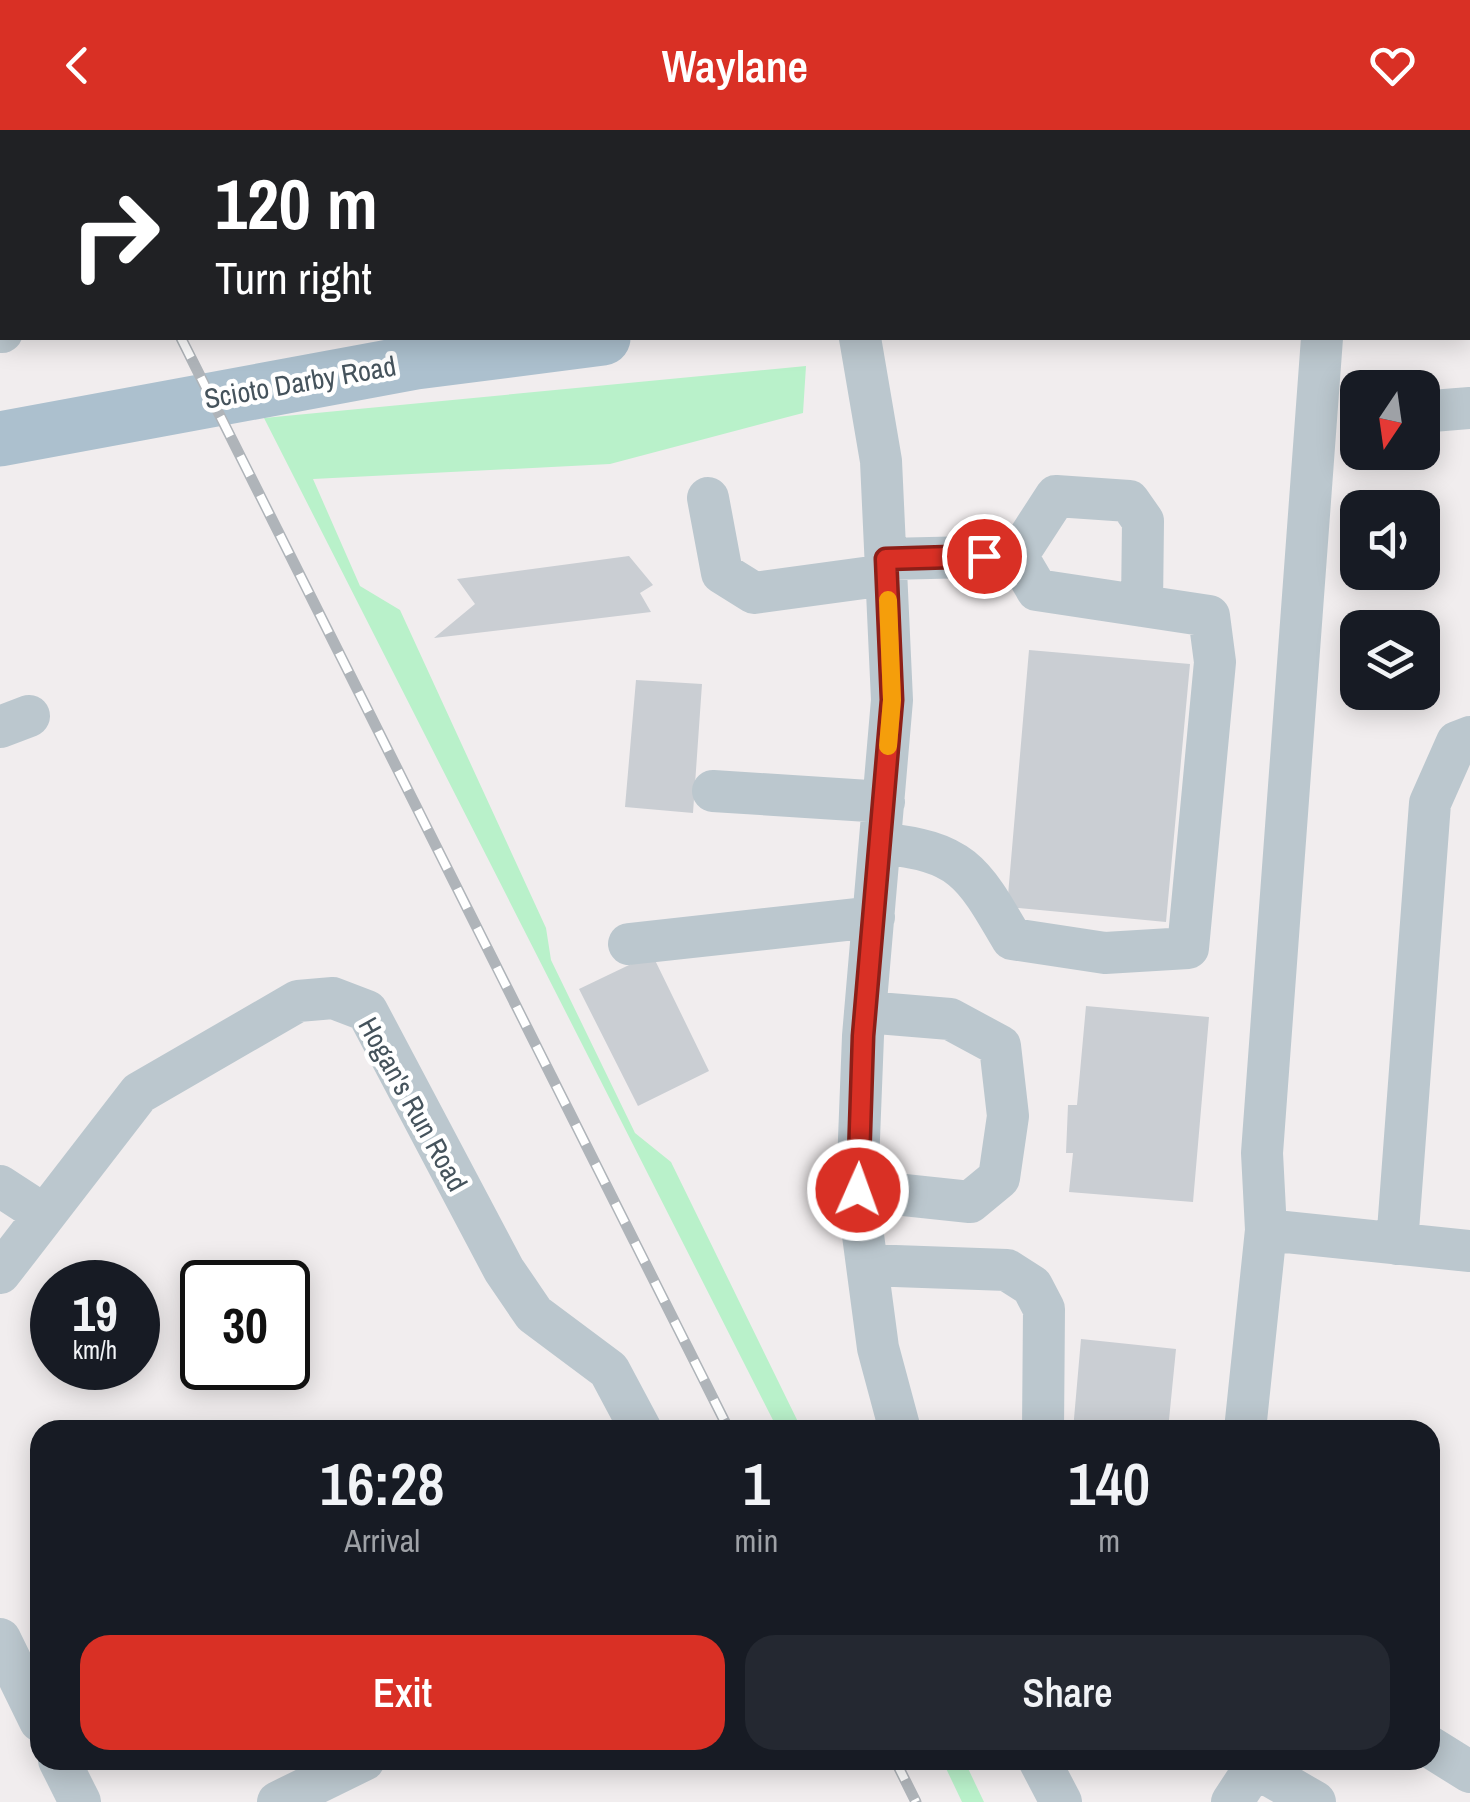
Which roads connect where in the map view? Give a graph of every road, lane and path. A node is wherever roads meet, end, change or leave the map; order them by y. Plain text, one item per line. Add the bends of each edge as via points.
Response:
1 (587, 340) edge
2 (860, 340) edge
3 (1322, 340) edge
4 (0, 439) edge
5 (708, 498) dead end
6 (1017, 556) junction
7 (886, 567) junction
8 (1142, 606) junction
9 (1470, 737) edge
10 (713, 792) dead end
11 (882, 823) junction
12 (874, 917) junction
13 (629, 944) dead end
14 (865, 1012) junction
15 (0, 1186) edge
16 (858, 1190) junction
17 (43, 1214) junction
18 (1266, 1230) junction
19 (1397, 1244) junction
20 (1470, 1252) edge
21 (868, 1266) junction
22 (0, 1273) edge
23 (635, 1420) edge
24 (897, 1420) edge
25 (1043, 1420) edge
26 (1246, 1420) edge
27 (0, 1639) edge
28 (30, 1700) edge
29 (1440, 1753) edge
30 (64, 1770) edge
31 (344, 1770) edge
32 (1044, 1770) edge
33 (1254, 1770) edge
34 (1261, 1770) edge
35 (1470, 1772) edge
36 (80, 1802) edge
37 (278, 1802) edge
38 (1060, 1802) edge
39 (1232, 1802) edge
40 (1314, 1802) edge

1 - 4 main road, Scioto Darby Road via 416,362
2 - 7 street via 881,461
3 - 18 street via 1262,1152
5 - 7 street via 722,573 754,593
6 - 7 street
6 - 8 street via 1037,590
6 - 8 street via 1056,496 1129,501 1144,521
7 - 11 street via 892,700
8 - 11 street via 1209,616 1215,662 1188,948 1104,952 1012,939 980,883
9 - 19 street via 1457,742 1430,803
10 - 11 street
11 - 12 street
12 - 13 street
12 - 14 street
14 - 16 street
14 - 16 street via 950,1018 1000,1046 1008,1116 999,1178 970,1202
15 - 17 street
16 - 21 street
17 - 22 street, Hogan's Run Road
17 - 23 street, Hogan's Run Road via 138,1093 298,1000 333,998 367,1011 504,1270 534,1314 609,1370
18 - 19 street
18 - 26 street
19 - 20 street
21 - 24 street via 878,1348
21 - 25 street via 1006,1270 1032,1286 1044,1309
27 - 28 street
29 - 35 street
30 - 36 street
31 - 37 street
32 - 38 street
33 - 39 street
34 - 40 street

